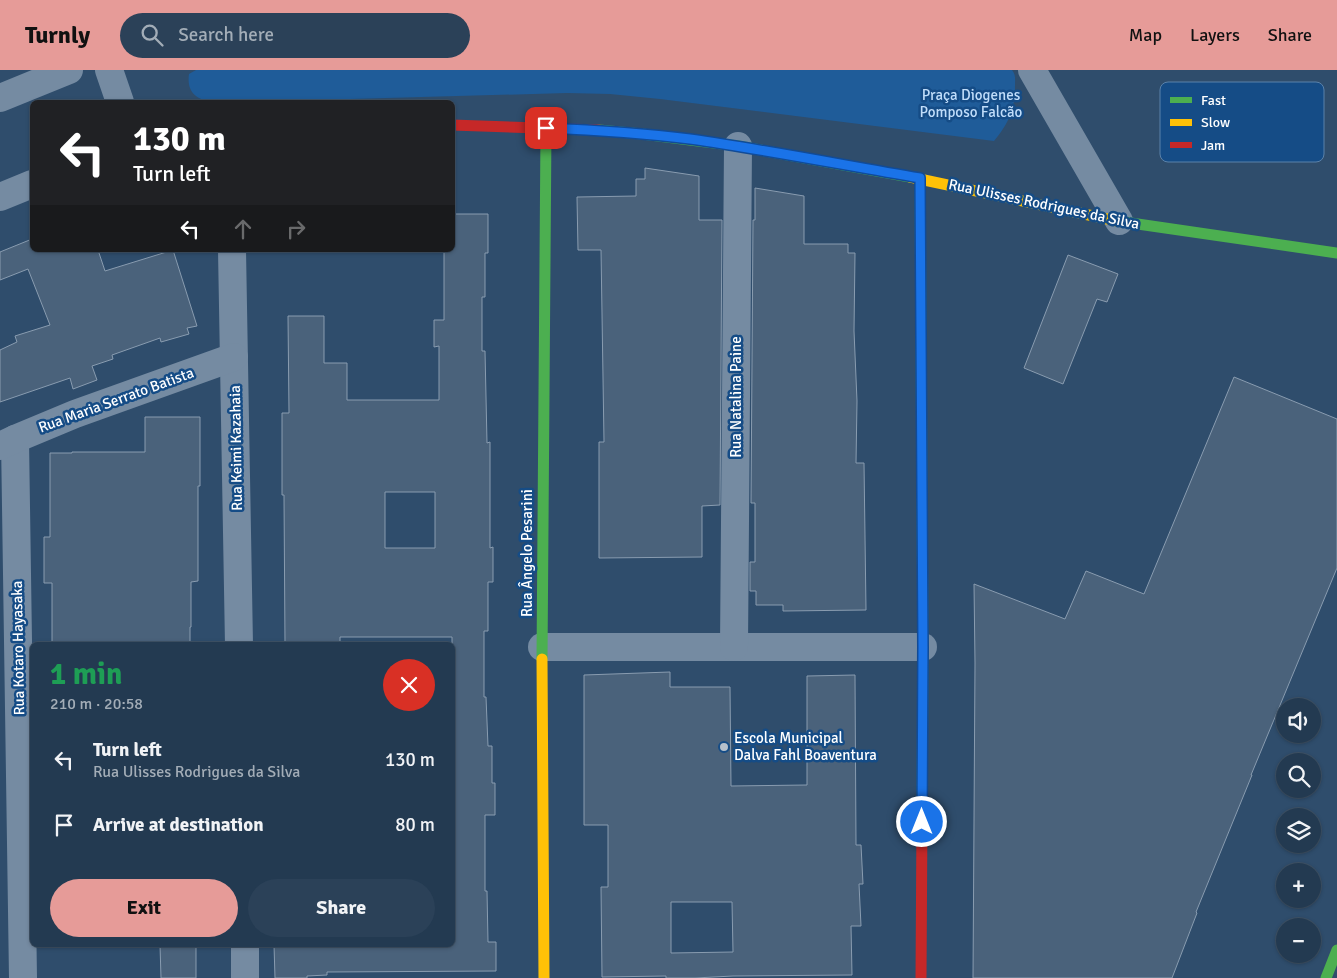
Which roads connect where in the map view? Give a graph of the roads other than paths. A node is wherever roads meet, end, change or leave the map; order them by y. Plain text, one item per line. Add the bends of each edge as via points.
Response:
1 (69, 70) edge
2 (109, 70) edge
3 (1032, 70) edge
4 (0, 98) edge
5 (119, 100) edge
6 (455, 125) edge
7 (546, 128) junction
8 (738, 146) junction
9 (920, 178) junction
10 (30, 185) edge
11 (0, 197) edge
12 (1118, 221) junction
13 (232, 252) edge
14 (1337, 253) edge
15 (234, 357) junction
16 (8, 442) edge
17 (239, 642) edge
18 (542, 647) junction
19 (734, 647) junction
20 (923, 647) junction
21 (10, 826) edge
22 (245, 947) edge
23 (1337, 950) edge
24 (23, 978) edge
25 (245, 978) edge
26 (544, 978) edge
27 (921, 978) edge
28 (1326, 978) edge

1 - 4 street
2 - 5 street
3 - 12 street
6 - 7 main road, Rua Ulisses Rodrigues da Silva
7 - 8 main road, Rua Ulisses Rodrigues da Silva via 642,134
7 - 18 main road, Rua Ângelo Pesarini
8 - 9 main road, Rua Ulisses Rodrigues da Silva
8 - 19 street, Rua Natalina Paine
9 - 12 main road, Rua Ulisses Rodrigues da Silva
9 - 20 main road
10 - 11 street
12 - 14 main road, Rua Ulisses Rodrigues da Silva
13 - 15 street, Rua Keimi Kazahaia
15 - 16 street, Rua Maria Serrato Batista via 75,414
15 - 17 street, Rua Keimi Kazahaia
16 - 21 street, Rua Kotaro Hayasaka
18 - 19 street
18 - 26 main road, Rua Ângelo Pesarini
19 - 20 street
20 - 27 main road
21 - 24 street, Rua Kotaro Hayasaka
22 - 25 street
23 - 28 main road

